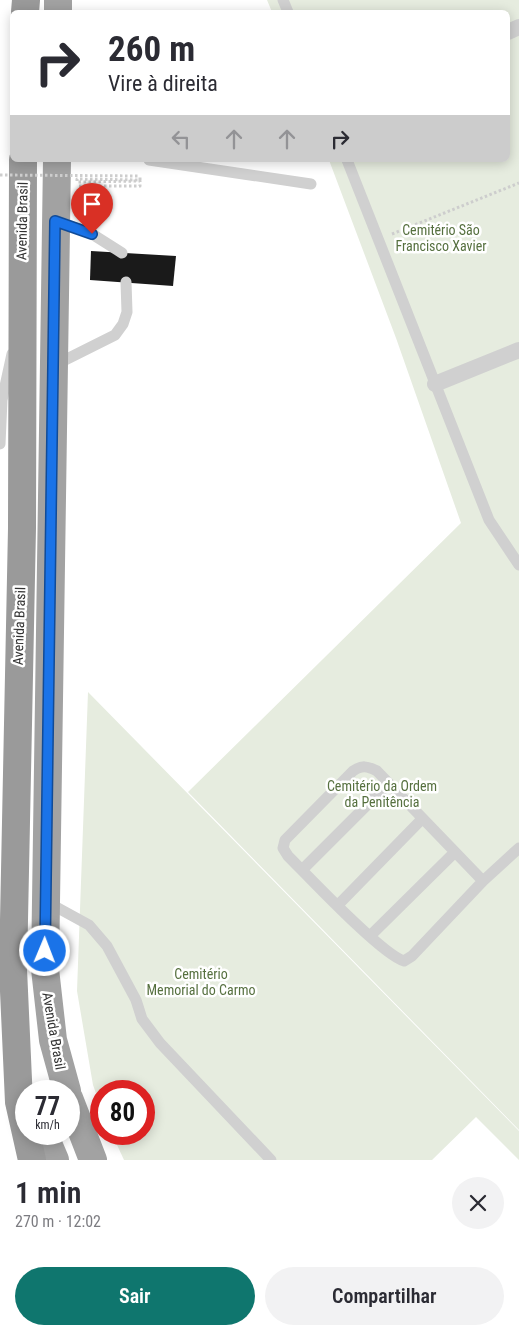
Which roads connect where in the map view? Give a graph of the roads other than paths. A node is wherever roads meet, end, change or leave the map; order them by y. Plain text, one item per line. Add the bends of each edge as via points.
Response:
1 (23, 162) edge
2 (162, 162) edge
3 (348, 162) edge
4 (56, 173) edge
5 (311, 184) dead end
6 (55, 221) junction
7 (122, 253) dead end
8 (126, 282) dead end
9 (21, 316) junction
10 (519, 350) edge
11 (52, 366) junction
12 (436, 384) junction
13 (0, 444) edge
14 (519, 565) edge
15 (388, 784) junction
16 (422, 819) junction
17 (519, 848) edge
18 (454, 852) junction
19 (302, 870) junction
20 (483, 880) junction
21 (46, 901) junction
22 (338, 906) junction
23 (370, 936) junction
24 (16, 1015) junction
25 (29, 1080) edge
26 (64, 1080) edge
27 (80, 1126) edge
28 (49, 1145) edge
29 (32, 1160) edge
30 (55, 1160) edge
31 (93, 1160) edge
32 (271, 1160) edge

1 - 9 highway, Avenida Brasil
2 - 5 lane
3 - 12 lane
4 - 6 highway, Avenida Brasil
6 - 7 lane via 92,234
6 - 11 highway, Avenida Brasil
8 - 11 lane via 127,312 115,335
9 - 13 lane via 2,400
9 - 24 highway, Avenida Brasil via 22,528 13,912
10 - 12 street
11 - 21 highway, Avenida Brasil
12 - 14 lane via 489,520
15 - 16 lane
15 - 19 lane
15 - 19 lane via 369,767 360,767 341,782 285,840 283,848
16 - 18 lane
16 - 22 lane
17 - 20 lane
18 - 20 lane
18 - 23 lane
19 - 22 lane
20 - 23 lane via 404,961 396,959
21 - 26 highway, Avenida Brasil via 47,1002
21 - 32 lane via 89,925 107,946 136,1000 142,1019 160,1043
22 - 23 lane
24 - 25 highway, Avenida Brasil
24 - 29 highway via 19,1102
27 - 31 highway
28 - 30 highway

